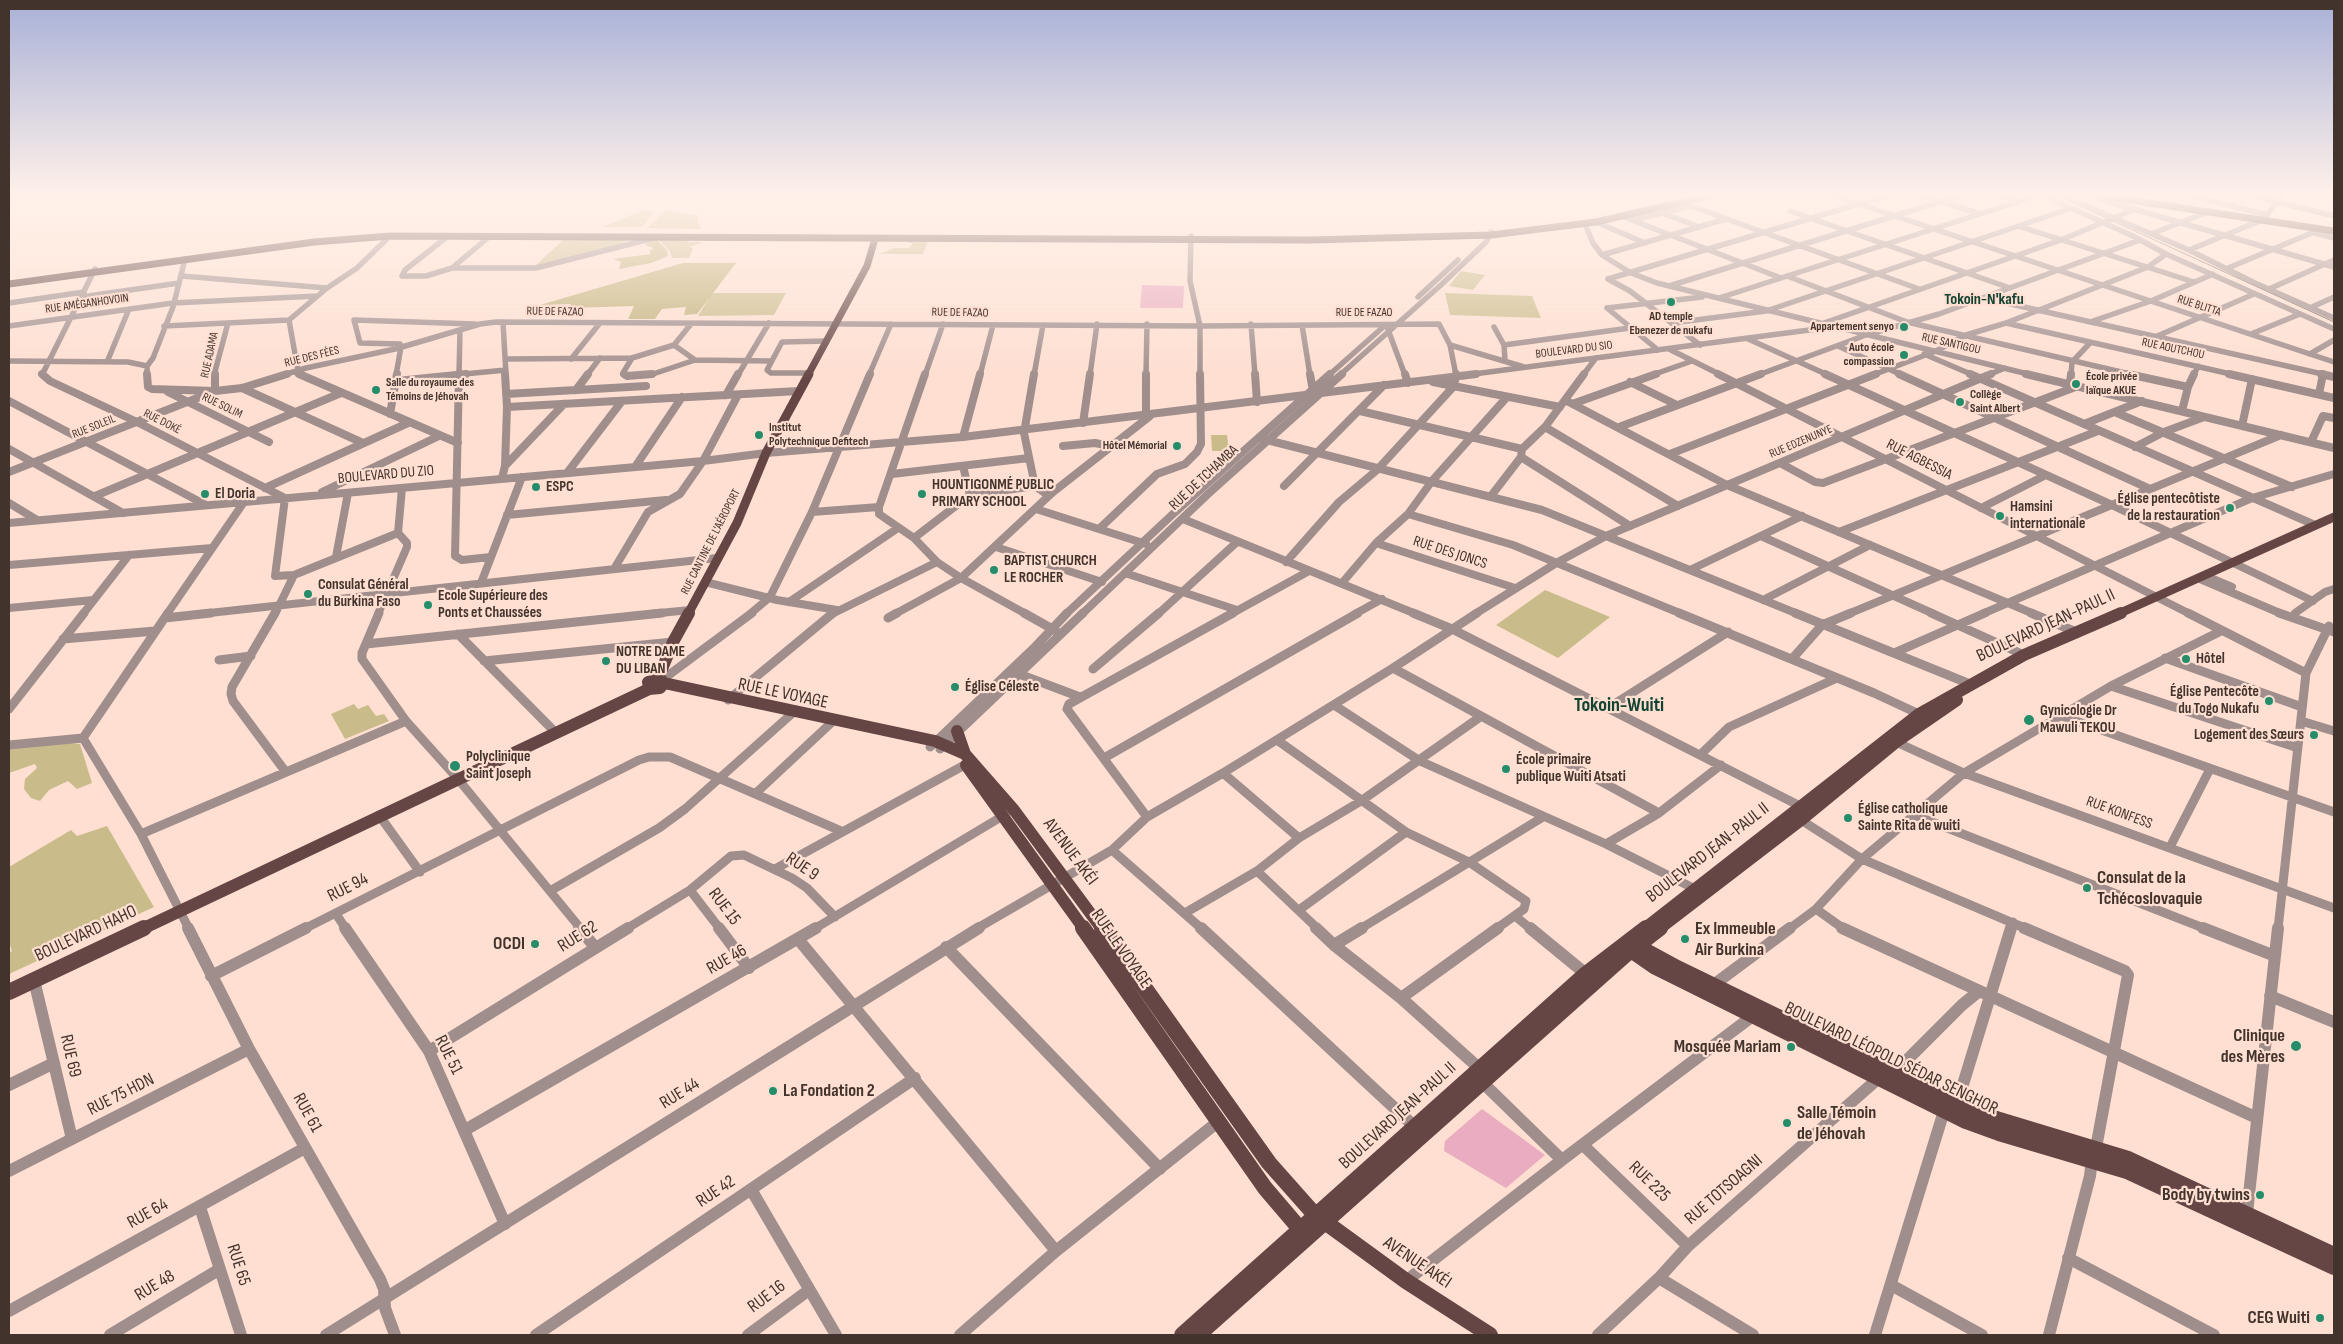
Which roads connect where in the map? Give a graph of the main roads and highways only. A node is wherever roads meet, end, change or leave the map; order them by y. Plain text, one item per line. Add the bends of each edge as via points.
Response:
1 (198, 257) edge
2 (202, 257) edge
3 (870, 257) edge
4 (94, 271) junction
5 (9, 282) edge
6 (2334, 517) edge
7 (2334, 521) edge
8 (2235, 563) junction
9 (2159, 598) junction
10 (659, 684) junction
11 (794, 712) junction
12 (957, 731) road end
13 (937, 745) junction
14 (967, 760) junction
15 (1801, 813) junction
16 (1059, 881) junction
17 (1631, 946) junction
18 (1710, 988) junction
19 (9, 992) edge
20 (1481, 1076) junction
21 (1951, 1107) junction
22 (2094, 1153) junction
23 (1316, 1223) junction
24 (2334, 1255) edge
25 (2334, 1267) edge
26 (1182, 1335) edge
27 (1198, 1335) edge
28 (1490, 1335) edge

1 - 4 main road
2 - 4 main road
3 - 10 main road, RUE CANTINE DE L'AÉROPORT via 838,323 766,453 737,523 671,647
4 - 5 main road
6 - 8 main road, BOULEVARD JEAN-PAUL II
7 - 8 main road, BOULEVARD JEAN-PAUL II
8 - 9 main road, BOULEVARD JEAN-PAUL II
9 - 15 main road, BOULEVARD JEAN-PAUL II via 1962,696
9 - 15 main road, BOULEVARD JEAN-PAUL II via 2024,655 1920,714 1884,740
10 - 11 main road, RUE LE VOYAGE
10 - 19 main road, BOULEVARD HAHO
11 - 13 main road
11 - 13 main road, RUE LE VOYAGE
12 - 14 main road
13 - 14 main road, RUE LE VOYAGE
14 - 16 main road, RUE LE VOYAGE
15 - 17 main road, BOULEVARD JEAN-PAUL II
15 - 17 main road, BOULEVARD JEAN-PAUL II via 1695,889
16 - 23 main road, AVENUE AKÉI
16 - 23 main road, RUE LE VOYAGE via 1265,1188
17 - 18 main road, BOULEVARD LÉOPOLD SÉDAR SENGHOR
17 - 20 main road, BOULEVARD JEAN-PAUL II
17 - 20 main road, BOULEVARD JEAN-PAUL II via 1586,974
18 - 21 main road, BOULEVARD LÉOPOLD SÉDAR SENGHOR via 1900,1077
18 - 21 main road, BOULEVARD LÉOPOLD SÉDAR SENGHOR via 1754,1015 1880,1077
20 - 23 main road, BOULEVARD JEAN-PAUL II
20 - 23 main road, BOULEVARD JEAN-PAUL II via 1416,1128
21 - 22 main road, BOULEVARD LÉOPOLD SÉDAR SENGHOR via 1998,1133
22 - 24 main road, BOULEVARD LÉOPOLD SÉDAR SENGHOR via 2128,1159
22 - 25 main road, BOULEVARD LÉOPOLD SÉDAR SENGHOR
23 - 26 main road, BOULEVARD JEAN-PAUL II
23 - 27 main road, BOULEVARD JEAN-PAUL II
23 - 28 main road, AVENUE AKÉI

